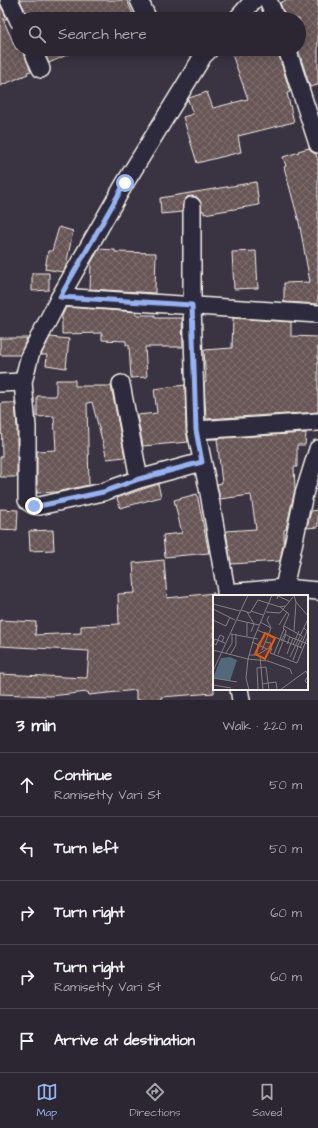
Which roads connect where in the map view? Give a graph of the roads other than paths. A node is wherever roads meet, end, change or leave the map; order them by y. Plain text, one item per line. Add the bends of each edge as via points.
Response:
1 (10, 0) edge
2 (254, 0) edge
3 (268, 0) edge
4 (15, 12) edge
5 (243, 12) edge
6 (273, 12) edge
7 (35, 56) edge
8 (203, 56) edge
9 (289, 56) edge
10 (41, 69) dead end
11 (318, 144) edge
12 (192, 206) dead end
13 (60, 297) junction
14 (192, 305) junction
15 (318, 314) edge
16 (23, 382) junction
17 (0, 383) edge
18 (121, 384) dead end
19 (318, 422) edge
20 (196, 430) junction
21 (318, 449) edge
22 (202, 462) junction
23 (139, 479) junction
24 (318, 591) edge
25 (283, 592) edge
26 (226, 595) edge
27 (239, 690) edge
28 (241, 700) edge

1 - 4 street
2 - 5 street
3 - 6 street
7 - 10 street
8 - 13 street via 125,183
9 - 11 street
12 - 14 street
13 - 14 street
13 - 16 street via 30,355
14 - 15 street
14 - 20 street
16 - 17 street
16 - 23 street via 27,427 27,500 30,504 39,506 103,492
18 - 23 street
19 - 20 street
20 - 22 street
21 - 25 street via 304,494
22 - 23 street
22 - 26 street
24 - 25 street
25 - 26 street
27 - 28 street

